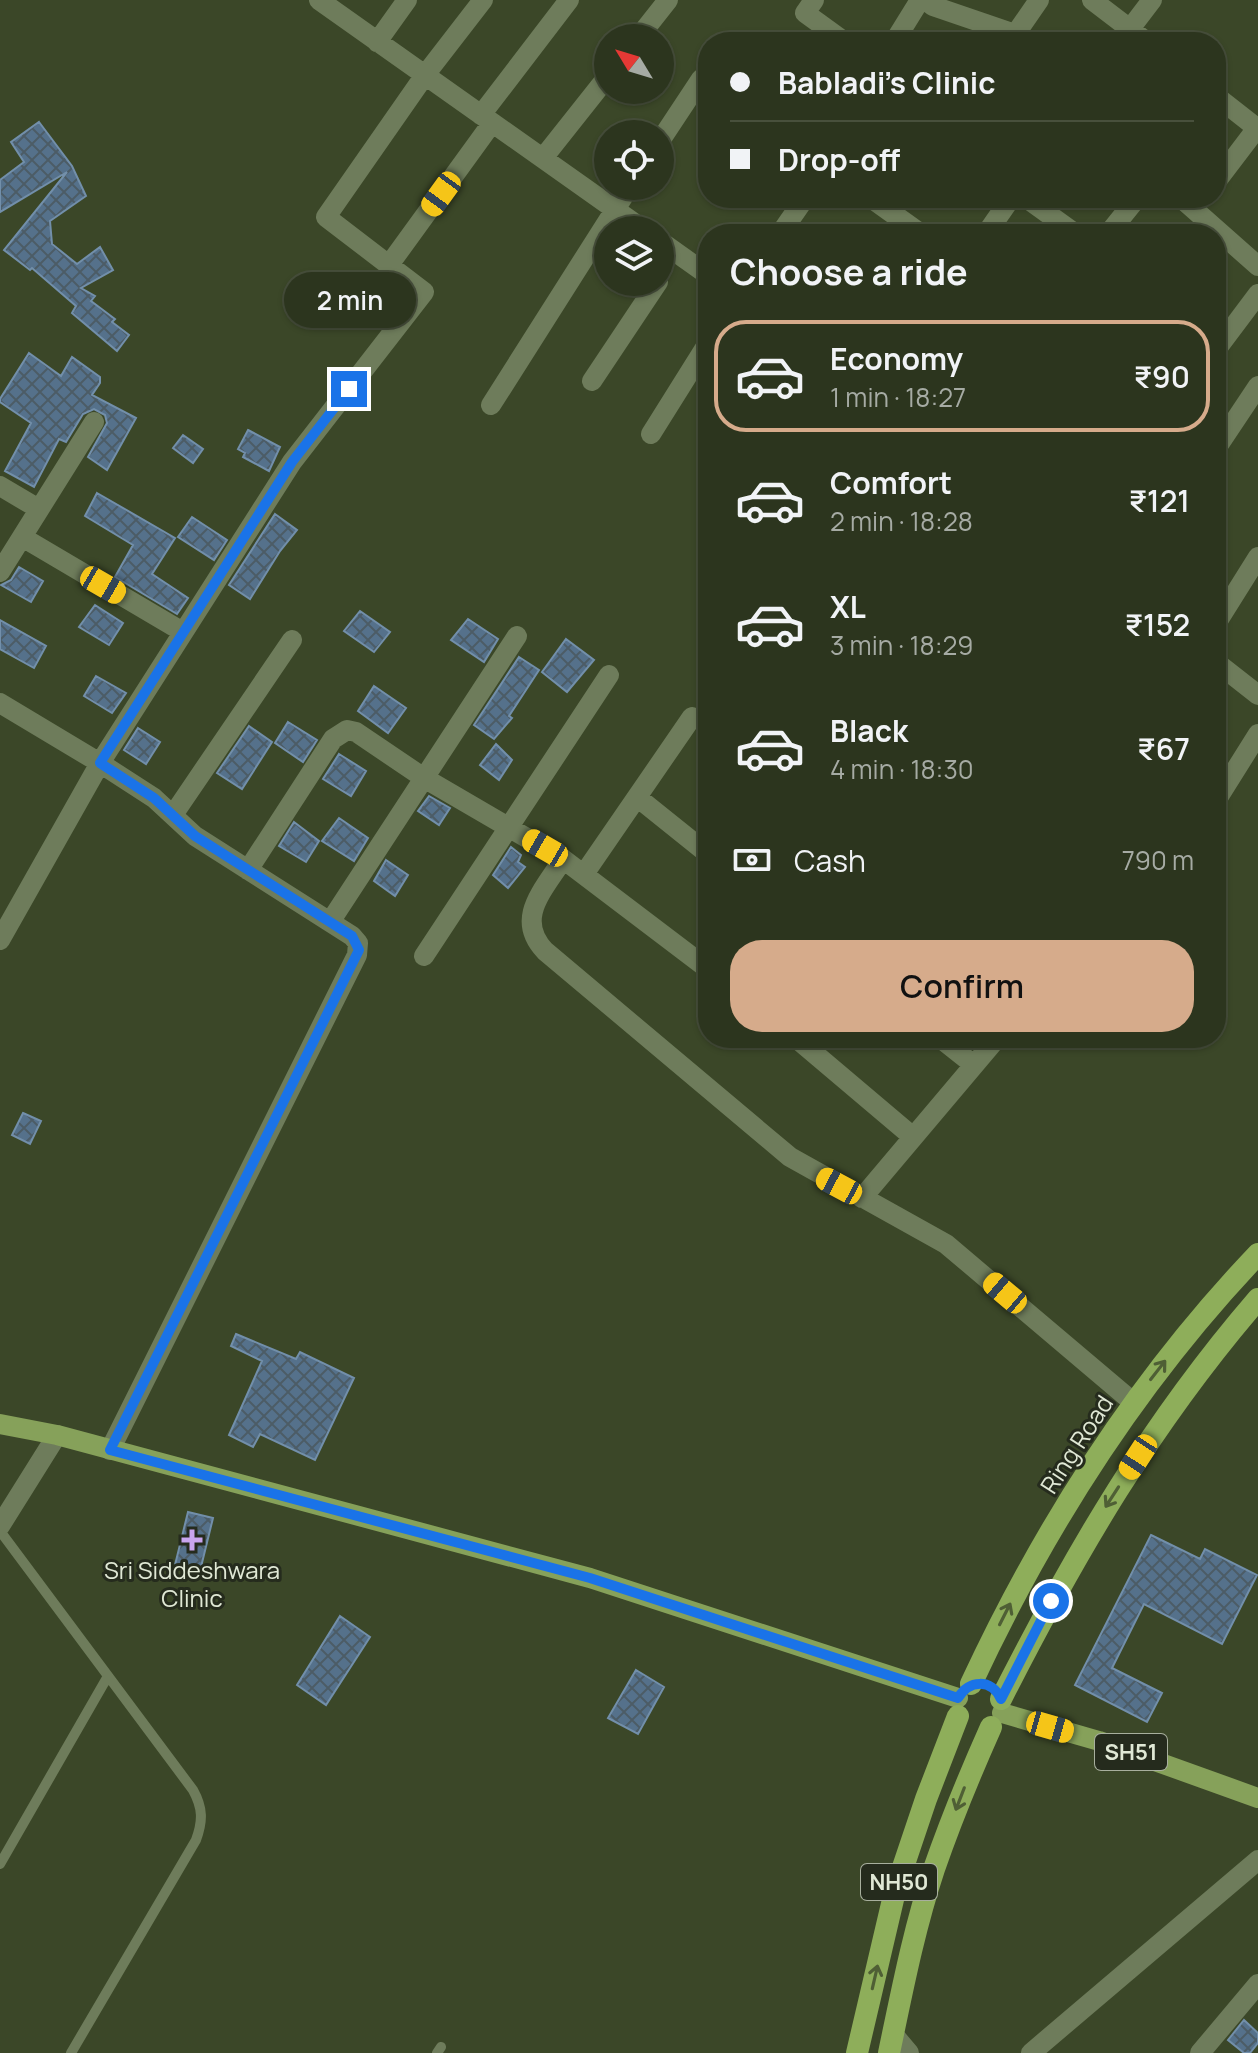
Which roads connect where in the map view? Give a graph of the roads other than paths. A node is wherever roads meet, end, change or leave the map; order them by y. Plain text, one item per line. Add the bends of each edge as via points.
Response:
1 (319, 0) edge
2 (407, 0) edge
3 (483, 0) edge
4 (569, 0) edge
5 (668, 0) edge
6 (814, 0) edge
7 (922, 0) edge
8 (1039, 0) edge
9 (1092, 0) edge
10 (1152, 0) edge
11 (649, 24) edge
12 (831, 32) edge
13 (901, 32) edge
14 (998, 32) edge
15 (1017, 32) edge
16 (1121, 32) edge
17 (1126, 32) edge
18 (377, 42) junction
19 (425, 75) junction
20 (698, 84) edge
21 (594, 94) edge
22 (1226, 104) edge
23 (487, 119) junction
24 (674, 120) edge
25 (1257, 129) edge
26 (543, 158) junction
27 (1226, 169) edge
28 (620, 200) edge
29 (885, 208) edge
30 (1040, 208) edge
31 (1129, 208) edge
32 (1199, 208) edge
33 (614, 209) junction
34 (624, 216) edge
35 (907, 224) edge
36 (1062, 224) edge
37 (1116, 224) edge
38 (1215, 224) edge
39 (1226, 234) edge
40 (674, 251) edge
41 (389, 265) junction
42 (1258, 266) edge
43 (698, 268) edge
44 (1258, 294) edge
45 (648, 296) edge
46 (1226, 334) edge
47 (698, 359) edge
48 (592, 381) dead end
49 (1258, 386) edge
50 (491, 405) dead end
51 (94, 422) dead end
52 (651, 434) dead end
53 (1226, 434) edge
54 (0, 486) edge
55 (39, 509) junction
56 (22, 537) junction
57 (1258, 557) edge
58 (0, 572) edge
59 (1226, 608) edge
60 (183, 632) junction
61 (517, 636) dead end
62 (292, 640) dead end
63 (1226, 670) edge
64 (609, 675) dead end
65 (1258, 695) edge
66 (0, 703) edge
67 (692, 717) dead end
68 (1258, 734) edge
69 (100, 763) junction
70 (424, 778) junction
71 (1226, 785) edge
72 (637, 797) junction
73 (173, 815) junction
74 (507, 827) junction
75 (698, 846) edge
76 (563, 859) junction
77 (248, 870) junction
78 (584, 874) junction
79 (330, 922) junction
80 (0, 940) edge
81 (424, 956) dead end
82 (698, 961) edge
83 (808, 1048) edge
84 (953, 1048) edge
85 (988, 1048) edge
86 (974, 1065) junction
87 (913, 1137) junction
88 (862, 1198) junction
89 (1258, 1254) edge
90 (1258, 1299) edge
91 (1134, 1403) junction
92 (0, 1424) edge
93 (57, 1435) junction
94 (110, 1450) junction
95 (0, 1528) edge
96 (108, 1676) junction
97 (962, 1699) junction
98 (998, 1713) junction
99 (1258, 1798) edge
100 (1258, 1860) edge
101 (0, 1864) edge
102 (1258, 1984) edge
103 (891, 2044) edge
104 (71, 2053) edge
105 (857, 2053) edge
106 (909, 2053) edge
107 (1031, 2053) edge
108 (1200, 2053) edge

1 - 18 street
2 - 18 street
3 - 19 street
4 - 23 street
5 - 11 street
6 - 12 street via 805,13
7 - 13 street
7 - 14 street
8 - 15 street
9 - 16 street
10 - 17 street
18 - 19 street
19 - 23 street
19 - 41 street via 326,217
20 - 24 street
21 - 26 street
22 - 25 street
23 - 26 street
23 - 41 street
25 - 27 street
26 - 33 street
28 - 33 street
29 - 35 street
30 - 36 street
31 - 37 street
32 - 38 street
33 - 34 street
33 - 50 street
39 - 42 street
40 - 43 street
41 - 60 street via 424,292 292,462
44 - 46 street
45 - 48 street
47 - 52 street
49 - 53 street
51 - 55 street
54 - 55 street
55 - 56 street
56 - 58 street
56 - 60 street
57 - 59 street
60 - 69 street
61 - 70 street
62 - 73 street
63 - 65 street
64 - 74 street
66 - 69 street
67 - 72 street
68 - 71 street
69 - 73 street
69 - 80 street
70 - 74 street
70 - 77 street via 356,732 339,734
70 - 79 street
72 - 75 street
72 - 78 street
73 - 77 street
74 - 76 street
74 - 81 street
76 - 78 street
76 - 88 street via 532,909 533,939 790,1157
77 - 79 street
78 - 82 street
79 - 94 street via 358,943 357,955
83 - 87 street
84 - 86 street
85 - 86 street
86 - 87 street
87 - 88 street
88 - 91 street via 962,1256
91 -> 89 highway, Ring Road / NH50
90 -> 98 highway, NH50 via 1178,1400 1092,1528
97 -> 91 highway, Ring Road / NH50 via 1032,1561
92 - 93 main road
93 - 94 main road
93 - 95 street
94 - 97 main road via 590,1578
95 - 96 lane
96 - 101 lane
96 - 104 lane via 193,1790 202,1811 201,1826
97 - 98 highway via 978,1683 992,1687
97 - 98 highway via 968,1727 975,1730
105 -> 97 highway, Ring Road / NH50 via 895,1891
98 - 99 main road, SH51 via 1099,1741
98 -> 103 highway, NH50 via 933,1871
100 - 107 street
102 - 108 street
103 - 106 street

